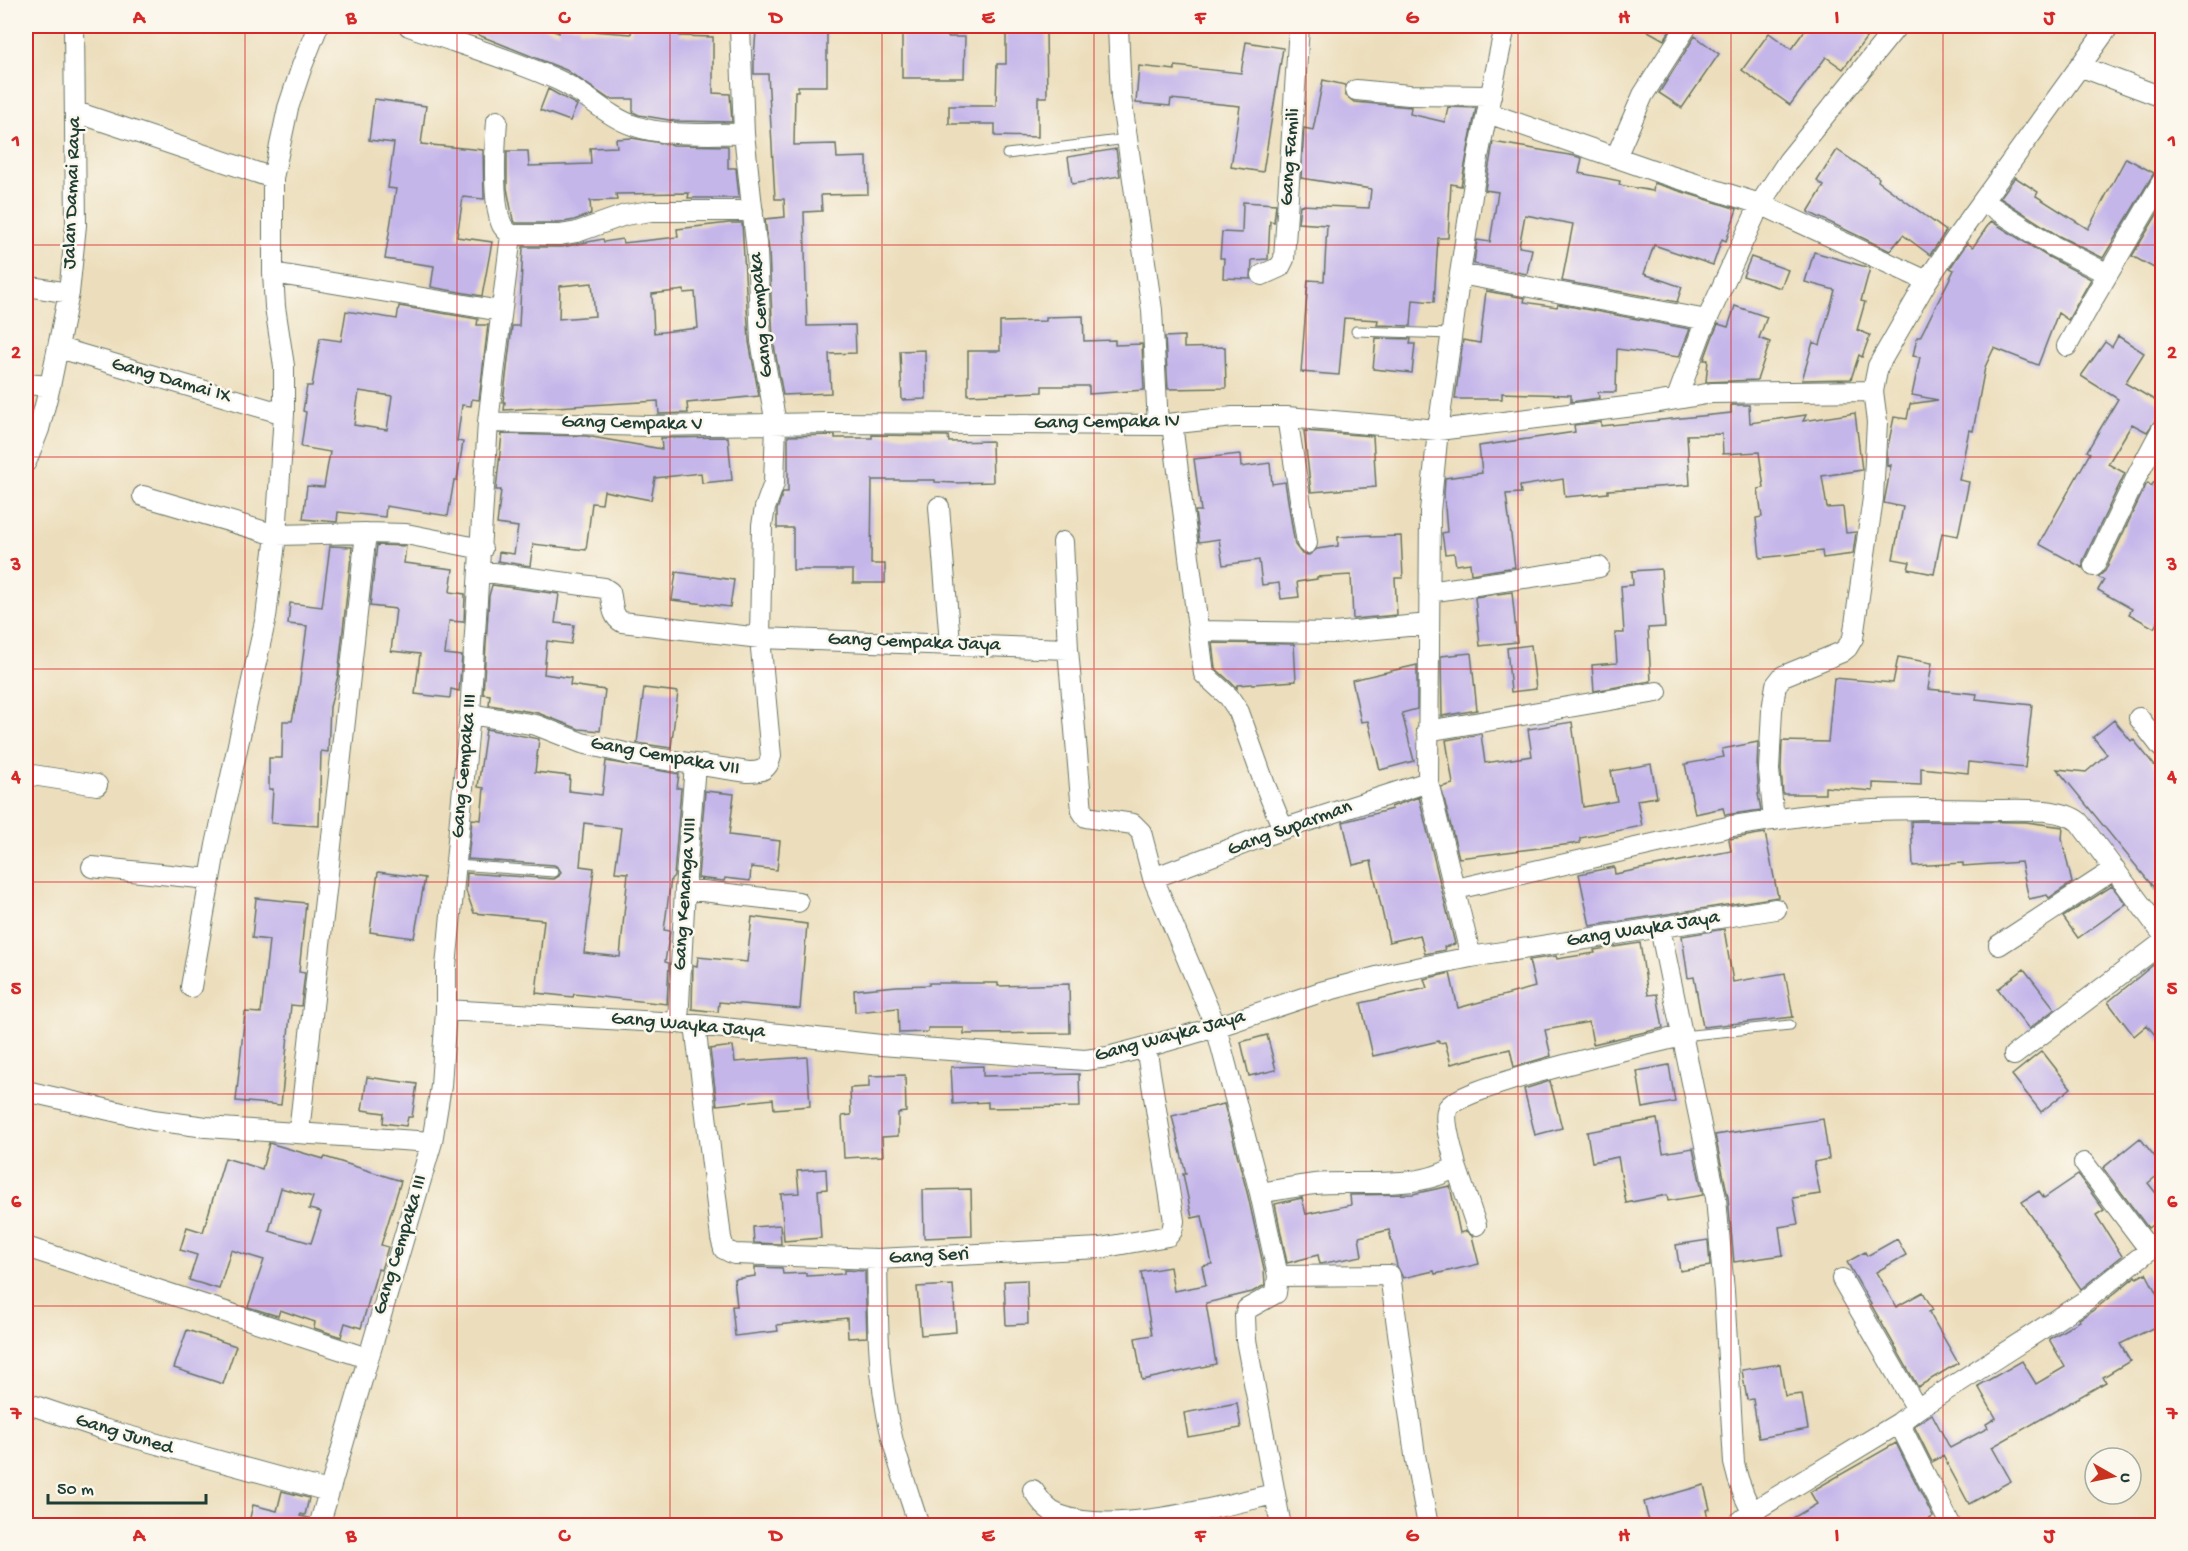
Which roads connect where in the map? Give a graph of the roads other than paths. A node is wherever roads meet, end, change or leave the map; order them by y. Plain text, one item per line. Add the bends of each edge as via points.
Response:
1 (74, 26) edge
2 (318, 26) edge
3 (409, 26) edge
4 (740, 26) edge
5 (1118, 26) edge
6 (1299, 26) edge
7 (1505, 26) edge
8 (1687, 26) edge
9 (1897, 26) edge
10 (2109, 26) edge
11 (2079, 66) junction
12 (1356, 90) dead end
13 (2163, 97) edge
14 (1490, 104) junction
15 (76, 112) junction
16 (496, 121) dead end
17 (744, 135) junction
18 (1127, 139) junction
19 (1007, 154) dead end
20 (1616, 157) junction
21 (273, 178) junction
22 (2163, 182) edge
23 (1983, 201) junction
24 (1760, 204) junction
25 (753, 211) junction
26 (511, 235) junction
27 (273, 273) junction
28 (1460, 274) junction
29 (2108, 274) junction
30 (1262, 275) dead end
31 (1928, 281) junction
32 (26, 286) edge
33 (69, 293) junction
34 (501, 311) junction
35 (1707, 320) junction
36 (1356, 331) dead end
37 (1452, 334) junction
38 (2067, 346) dead end
39 (59, 348) junction
40 (26, 384) edge
41 (50, 386) junction
42 (1873, 391) junction
43 (1677, 398) junction
44 (284, 414) junction
45 (1287, 417) junction
46 (488, 422) junction
47 (776, 424) junction
48 (1165, 425) junction
49 (2163, 429) edge
50 (1438, 430) junction
51 (26, 462) edge
52 (143, 496) dead end
53 (939, 507) dead end
54 (366, 533) junction
55 (276, 535) junction
56 (1063, 542) dead end
57 (1307, 543) dead end
58 (482, 549) junction
59 (2094, 566) dead end
60 (1599, 567) dead end
61 (480, 571) junction
62 (1429, 592) junction
63 (1429, 624) junction
64 (1198, 631) junction
65 (760, 638) junction
66 (950, 643) junction
67 (1068, 649) junction
68 (1657, 692) dead end
69 (471, 714) junction
70 (2139, 718) dead end
71 (1427, 731) junction
72 (2163, 748) edge
73 (695, 765) junction
74 (26, 774) edge
75 (1428, 782) junction
76 (97, 785) dead end
77 (1774, 820) junction
78 (1283, 829) junction
79 (456, 865) junction
80 (92, 867) dead end
81 (2115, 869) junction
82 (554, 872) dead end
83 (1153, 878) junction
84 (209, 879) junction
85 (685, 889) junction
86 (1456, 889) junction
87 (798, 902) dead end
88 (1776, 909) dead end
89 (1660, 928) junction
90 (2163, 933) edge
91 (2163, 943) edge
92 (1999, 945) dead end
93 (1471, 957) junction
94 (191, 987) dead end
95 (446, 1010) junction
96 (687, 1024) junction
97 (1790, 1024) dead end
98 (1216, 1027) junction
99 (1682, 1036) junction
100 (1146, 1047) junction
101 (2014, 1055) dead end
102 (26, 1091) edge
103 (299, 1132) junction
104 (432, 1142) junction
105 (2084, 1162) dead end
106 (1456, 1166) junction
107 (1260, 1193) junction
108 (1476, 1225) dead end
109 (2156, 1244) edge
110 (26, 1247) edge
111 (877, 1259) junction
112 (1278, 1276) junction
113 (1842, 1279) dead end
114 (367, 1358) junction
115 (26, 1404) edge
116 (1917, 1409) junction
117 (1899, 1423) junction
118 (1033, 1490) dead end
119 (328, 1491) junction
120 (1274, 1494) junction
121 (1756, 1519) edge
122 (1179, 1520) edge
123 (319, 1526) edge
124 (919, 1526) edge
125 (1281, 1526) edge
126 (1428, 1526) edge
127 (1735, 1526) edge
128 (1951, 1526) edge

1 - 15 street, Jalan Damai Raya
2 - 21 street via 288,108
3 - 17 street via 561,82 635,126 666,132
4 - 17 street, Gang Cempaka
5 - 18 street
6 - 30 street, Gang Famili via 1284,259 1280,267
7 - 14 street
8 - 20 street via 1643,95
9 - 24 street via 1788,161
10 - 11 street
11 - 13 street
11 - 23 street
12 - 14 street
14 - 20 street
14 - 28 street
15 - 21 street
15 - 33 street, Jalan Damai Raya via 76,225
16 - 26 street via 499,209 502,225
17 - 25 street, Gang Cempaka
18 - 19 lane
18 - 48 street
20 - 24 street
21 - 27 street
22 - 29 street
23 - 29 street via 2051,245
23 - 31 street
24 - 31 street
24 - 35 street
25 - 26 street via 651,211 560,235
25 - 47 street, Gang Cempaka via 761,341
26 - 34 street, Gang Cempaka III
27 - 34 street
27 - 44 street via 284,366
28 - 35 street
28 - 37 street
29 - 38 street
31 - 42 street via 1878,366
32 - 33 street
33 - 39 street, Jalan Damai Raya
34 - 46 street, Gang Cempaka III
35 - 43 street
36 - 37 lane
37 - 50 street
39 - 41 street, Jalan Damai Raya
39 - 44 street, Gang Damai IX
40 - 41 street
41 - 51 street, Jalan Damai Raya
42 - 43 street, Gang Cempaka IV via 1712,393
42 - 77 street via 1877,422 1873,498 1853,638 1842,652 1783,676 1776,685 1769,770
43 - 50 street, Gang Cempaka IV
44 - 55 street
45 - 48 street, Gang Cempaka IV via 1233,417
45 - 50 street, Gang Cempaka IV
45 - 57 street
46 - 47 street, Gang Cempaka V
46 - 58 street, Gang Cempaka III
47 - 48 street, Gang Cempaka IV
47 - 65 street, Gang Cempaka via 774,483 762,525
48 - 64 street
49 - 59 street
50 - 62 street via 1430,511
52 - 55 street
53 - 66 street
54 - 55 street
54 - 58 street via 406,534
54 - 103 street
55 - 84 street via 266,616
56 - 67 street
58 - 61 street, Gang Cempaka III
60 - 62 street
61 - 65 street, Gang Cempaka Jaya via 604,588 610,592 616,619 622,622
61 - 69 street, Gang Cempaka III
62 - 63 street
63 - 64 street via 1334,633
63 - 71 street
64 - 78 street via 1204,674 1239,712
65 - 66 street, Gang Cempaka Jaya
65 - 73 street, Gang Cempaka VII via 769,764 764,770 748,772
66 - 67 street, Gang Cempaka Jaya
67 - 83 street via 1083,814 1138,828
68 - 71 street
69 - 73 street, Gang Cempaka VII via 536,725 598,748
69 - 79 street, Gang Cempaka III
70 - 72 street
71 - 75 street
73 - 85 street, Gang Kenanga VIII
74 - 76 street
75 - 78 street, Gang Suparman
75 - 86 street
77 - 81 street via 1893,809 2057,813 2079,822
77 - 86 street via 1732,826
78 - 83 street, Gang Suparman
79 - 82 lane
79 - 95 street, Gang Cempaka III
80 - 84 street
81 - 90 street
81 - 92 street
83 - 98 street
84 - 94 street
85 - 87 street
85 - 96 street, Gang Kenanga VIII
86 - 93 street
88 - 89 street, Gang Wayka Jaya
89 - 93 street, Gang Wayka Jaya
89 - 99 street
91 - 101 street
93 - 98 street, Gang Wayka Jaya via 1321,992
95 - 96 street, Gang Wayka Jaya
95 - 104 street, Gang Cempaka III via 441,1086
96 - 100 street, Gang Wayka Jaya via 1054,1059 1108,1057
96 - 111 street, Gang Seri via 724,1249 734,1254
97 - 99 lane
98 - 100 street, Gang Wayka Jaya
98 - 107 street
99 - 106 street via 1557,1067 1452,1102 1445,1119
99 - 121 street via 1716,1198 1734,1463 1738,1484
100 - 111 street, Gang Seri via 1174,1221 1168,1236 1100,1248
102 - 103 street via 153,1120
103 - 104 street
104 - 114 street, Gang Cempaka III
105 - 109 street
106 - 107 street via 1409,1182 1315,1184
106 - 108 street
107 - 112 street
109 - 116 street via 2085,1301
110 - 114 street
111 - 124 street via 884,1401
112 - 120 street via 1276,1293 1248,1308 1245,1316
112 - 126 street via 1390,1275
113 - 116 street
114 - 119 street, Gang Cempaka III
115 - 119 street, Gang Juned
116 - 117 street
117 - 121 street
117 - 128 street
118 - 122 street via 1059,1516 1117,1522
119 - 123 street, Gang Cempaka III
120 - 122 street
120 - 125 street
121 - 127 street

